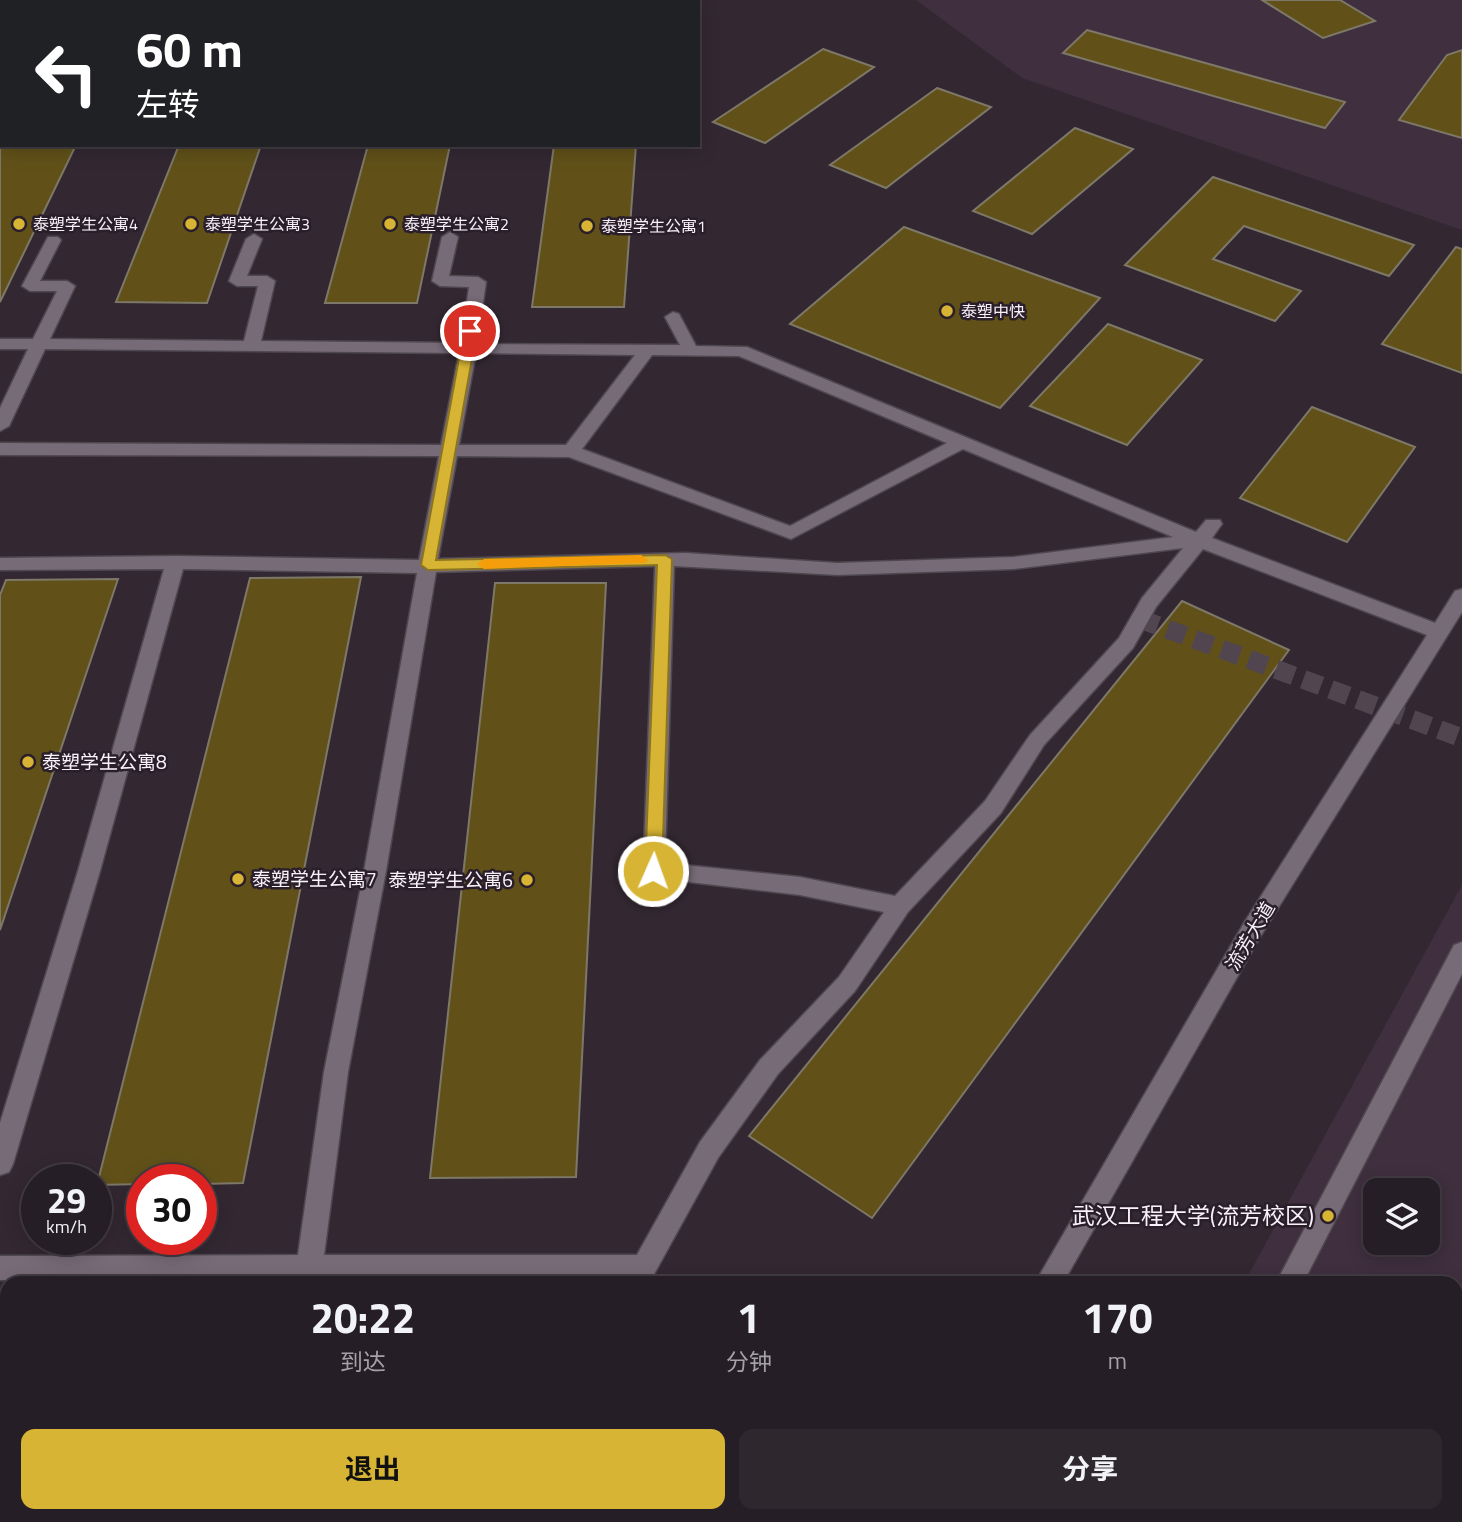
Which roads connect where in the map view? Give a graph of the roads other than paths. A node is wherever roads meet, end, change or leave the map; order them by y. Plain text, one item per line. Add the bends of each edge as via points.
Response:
1 (450, 237) dead end
2 (254, 239) dead end
3 (53, 240) dead end
4 (673, 317) dead end
5 (0, 344) edge
6 (37, 344) junction
7 (251, 346) junction
8 (468, 349) junction
9 (647, 350) junction
10 (691, 351) junction
11 (0, 426) edge
12 (962, 442) junction
13 (0, 449) edge
14 (449, 451) junction
15 (571, 451) junction
16 (1206, 532) junction
17 (665, 559) junction
18 (176, 562) junction
19 (0, 564) edge
20 (428, 565) junction
21 (1462, 596) edge
22 (1439, 632) junction
23 (900, 906) junction
24 (1462, 952) edge
25 (0, 1164) edge
26 (309, 1267) junction
27 (0, 1268) edge
28 (1052, 1276) edge
29 (1293, 1276) edge

1 - 8 street via 440,281 478,282
2 - 7 street via 237,281 267,281
3 - 6 street via 30,286 66,286
4 - 10 street
5 - 6 street
6 - 7 street
6 - 11 street
7 - 8 street
8 - 9 street
8 - 14 street
9 - 10 street
9 - 15 street
10 - 12 street via 741,351
12 - 15 street via 792,533
12 - 16 street
13 - 14 street
14 - 15 street
14 - 20 street
16 - 17 street via 1014,563 837,569
16 - 22 street
16 - 23 street via 1149,603 1126,643 1037,740 993,807
17 - 20 street
17 - 23 street via 653,871 800,886
18 - 19 street
18 - 20 street
18 - 25 street
20 - 26 street via 336,1072
21 - 22 street, 流芳大道
22 - 28 street, 流芳大道 via 1252,930
23 - 26 street via 847,984 769,1067 709,1150 644,1267
24 - 29 street
26 - 27 street

